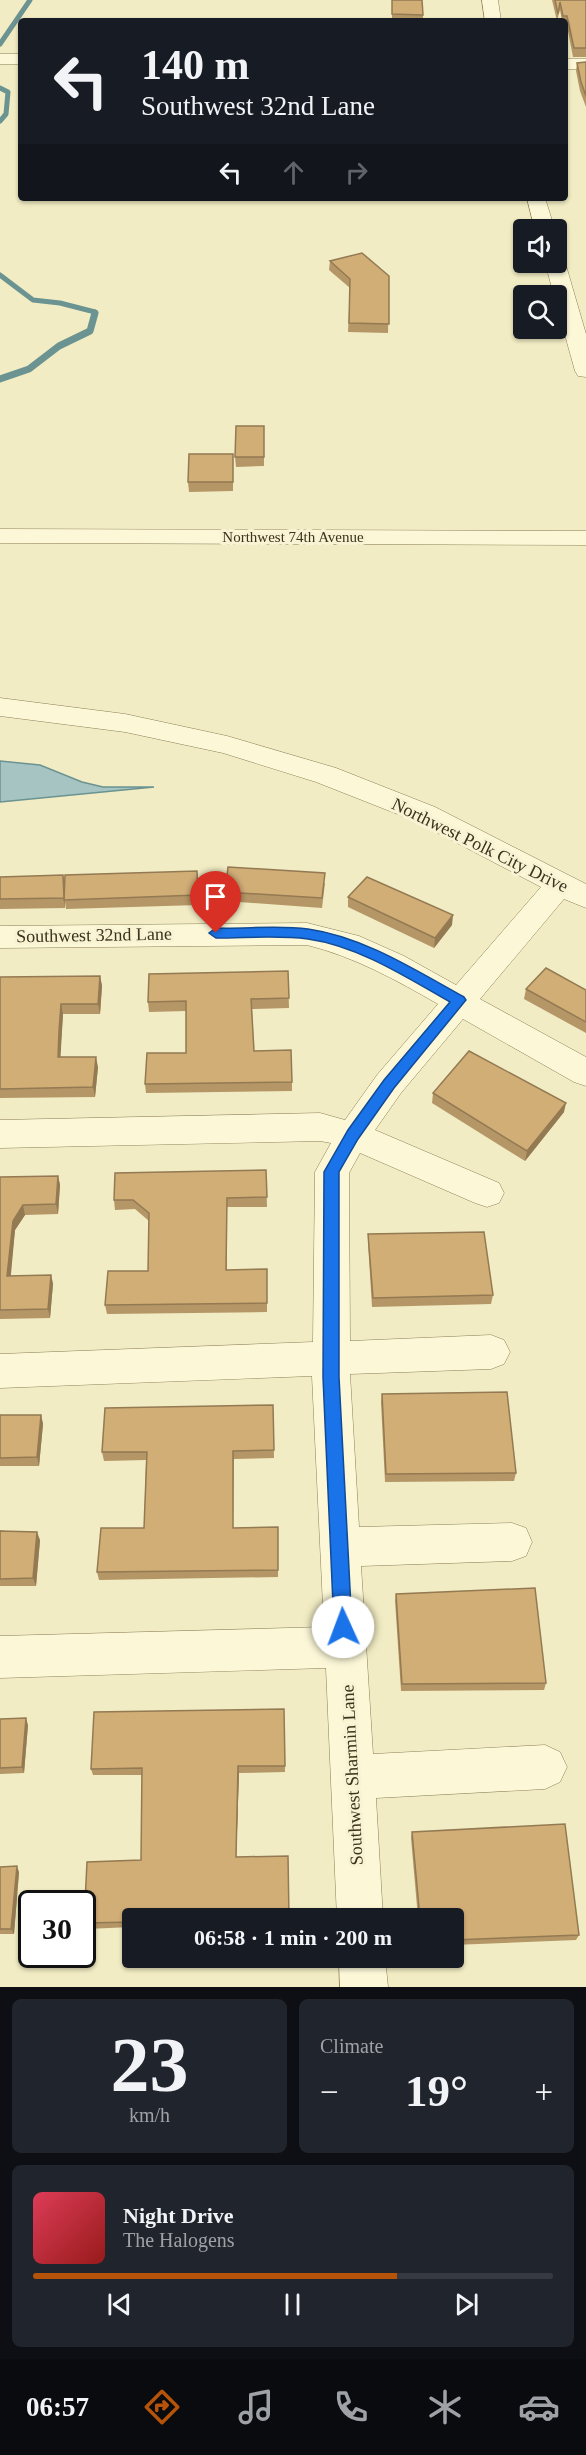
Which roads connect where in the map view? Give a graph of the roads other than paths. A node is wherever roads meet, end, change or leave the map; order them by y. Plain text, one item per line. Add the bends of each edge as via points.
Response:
1 (490, 0) edge
2 (493, 18) edge
3 (0, 59) edge
4 (18, 59) edge
5 (568, 64) edge
6 (586, 64) edge
7 (537, 201) edge
8 (542, 219) edge
9 (558, 273) edge
10 (586, 371) edge
11 (0, 536) edge
12 (586, 538) edge
13 (12, 709) edge
14 (573, 890) edge
15 (0, 937) edge
16 (459, 1000) junction
17 (586, 1072) edge
18 (0, 1134) edge
19 (353, 1135) junction
20 (487, 1193) dead end
21 (491, 1352) dead end
22 (331, 1357) junction
23 (0, 1371) edge
24 (512, 1542) dead end
25 (339, 1547) junction
26 (344, 1647) junction
27 (0, 1657) edge
28 (545, 1767) dead end
29 (352, 1777) junction
30 (359, 1908) edge
31 (363, 1968) edge
32 (364, 1987) edge

1 - 2 street
3 - 4 street
5 - 6 street
7 - 8 street
9 - 10 street
11 - 12 street, Northwest 74th Avenue
13 - 14 street, Northwest Polk City Drive via 125,723 227,745 326,775 425,814
14 - 16 street, Southwest Sharmin Lane
15 - 16 street, Southwest 32nd Lane via 307,934 348,944
16 - 17 street, Southwest 32nd Lane
16 - 19 street, Southwest Sharmin Lane via 389,1084
18 - 19 street via 320,1127
19 - 20 street
19 - 22 street, Southwest Sharmin Lane via 332,1172
21 - 22 street
22 - 23 street
22 - 25 street, Southwest Sharmin Lane
24 - 25 street
25 - 26 street, Southwest Sharmin Lane
26 - 27 street
26 - 29 street, Southwest Sharmin Lane
28 - 29 street
29 - 30 street, Southwest Sharmin Lane
31 - 32 street

